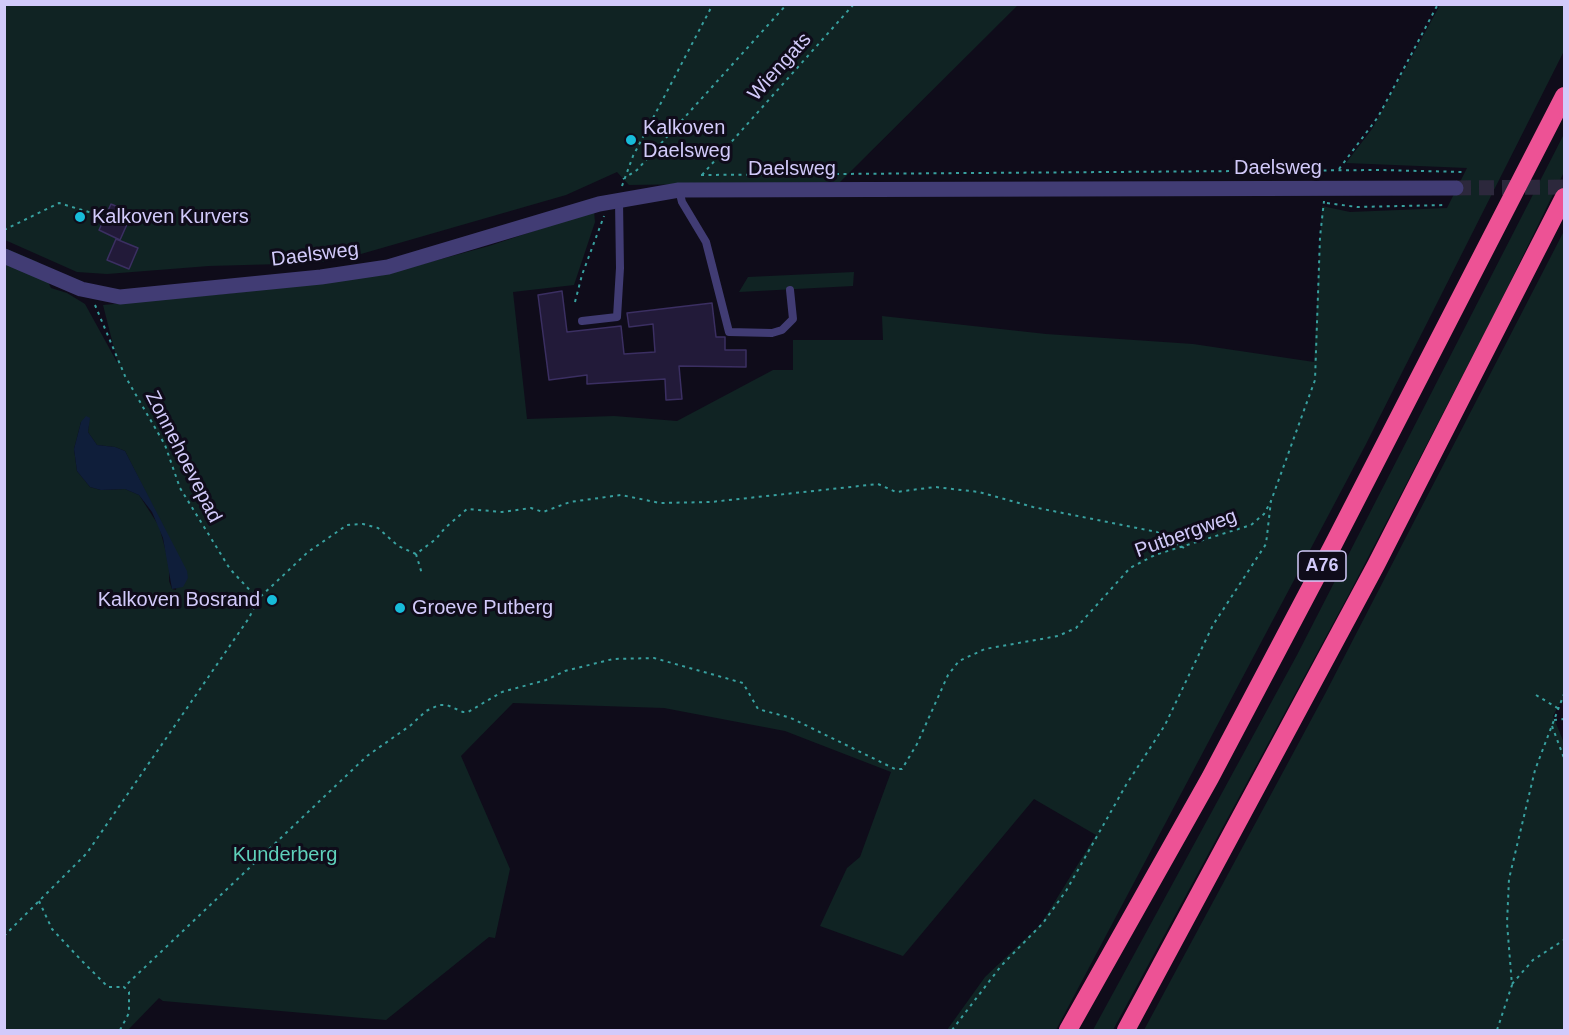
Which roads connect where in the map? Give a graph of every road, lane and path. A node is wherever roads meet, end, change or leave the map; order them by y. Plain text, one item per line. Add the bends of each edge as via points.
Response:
1 (713, 4) edge
2 (788, 4) edge
3 (854, 4) edge
4 (1438, 4) edge
5 (1564, 96) edge
6 (1339, 170) junction
7 (1463, 172) dead end
8 (623, 179) junction
9 (1456, 188) tunnel mouth
10 (679, 190) junction
11 (618, 195) junction
12 (1564, 197) edge
13 (1446, 205) dead end
14 (102, 216) dead end
15 (4, 230) edge
16 (4, 256) edge
17 (790, 290) dead end
18 (92, 299) dead end
19 (575, 302) dead end
20 (582, 321) dead end
21 (1271, 501) junction
22 (1184, 548) junction
23 (416, 554) junction
24 (422, 574) dead end
25 (258, 599) junction
26 (1564, 694) edge
27 (1536, 695) dead end
28 (1558, 710) junction
29 (1564, 719) edge
30 (1554, 720) junction
31 (1552, 726) junction
32 (1564, 758) edge
33 (39, 901) junction
34 (4, 936) edge
35 (1564, 940) edge
36 (1512, 985) junction
37 (124, 987) junction
38 (120, 1030) edge
39 (952, 1030) edge
40 (1068, 1030) edge
41 (1126, 1030) edge
42 (1497, 1030) edge

1 - 8 path
2 - 8 path via 637,170
3 - 6 path, Wiengats via 702,175
4 - 6 path via 1378,117
5 - 40 highway, A76 via 1210,778
6 - 7 path
8 - 11 path
9 - 10 street, Daelsweg
10 - 11 street, Daelsweg
10 - 17 lane via 681,202 706,242 729,332 782,330 793,320
11 - 16 street, Daelsweg via 388,267 120,297 92,293
11 - 19 path via 604,215
11 - 20 lane via 617,317
12 - 41 highway, A76 via 1376,566
13 - 21 path via 1357,207 1324,203 1315,380
14 - 15 path via 59,203
18 - 25 path, Zonnehoevepad via 125,376 165,445 180,488 225,561
21 - 22 path, Putbergweg via 1251,525
21 - 39 path via 1266,544 1213,625 1166,725 1126,784 1081,868 1043,923 1001,966
22 - 23 path via 1157,532 979,492 935,487 896,492 878,484 711,502 660,504 621,495 570,502 543,512 531,508 502,512 467,509
22 - 37 path, Putbergweg via 1155,555 1130,568 1076,628 1058,636 975,652 953,668 912,755 898,770 796,721 758,709 743,683 654,658 612,659 565,671 502,692 465,712 439,705 367,756
23 - 24 path
23 - 25 path via 398,546 378,528 347,525 308,552
25 - 33 path via 249,618 87,853
26 - 28 path
27 - 28 path
28 - 30 path
29 - 30 path
30 - 31 path
31 - 32 path
31 - 36 path via 1528,792 1509,879 1507,924
33 - 34 path
33 - 37 path via 52,929 81,960 108,987
35 - 36 path via 1533,960
36 - 42 path
37 - 38 path via 129,992 129,1013

